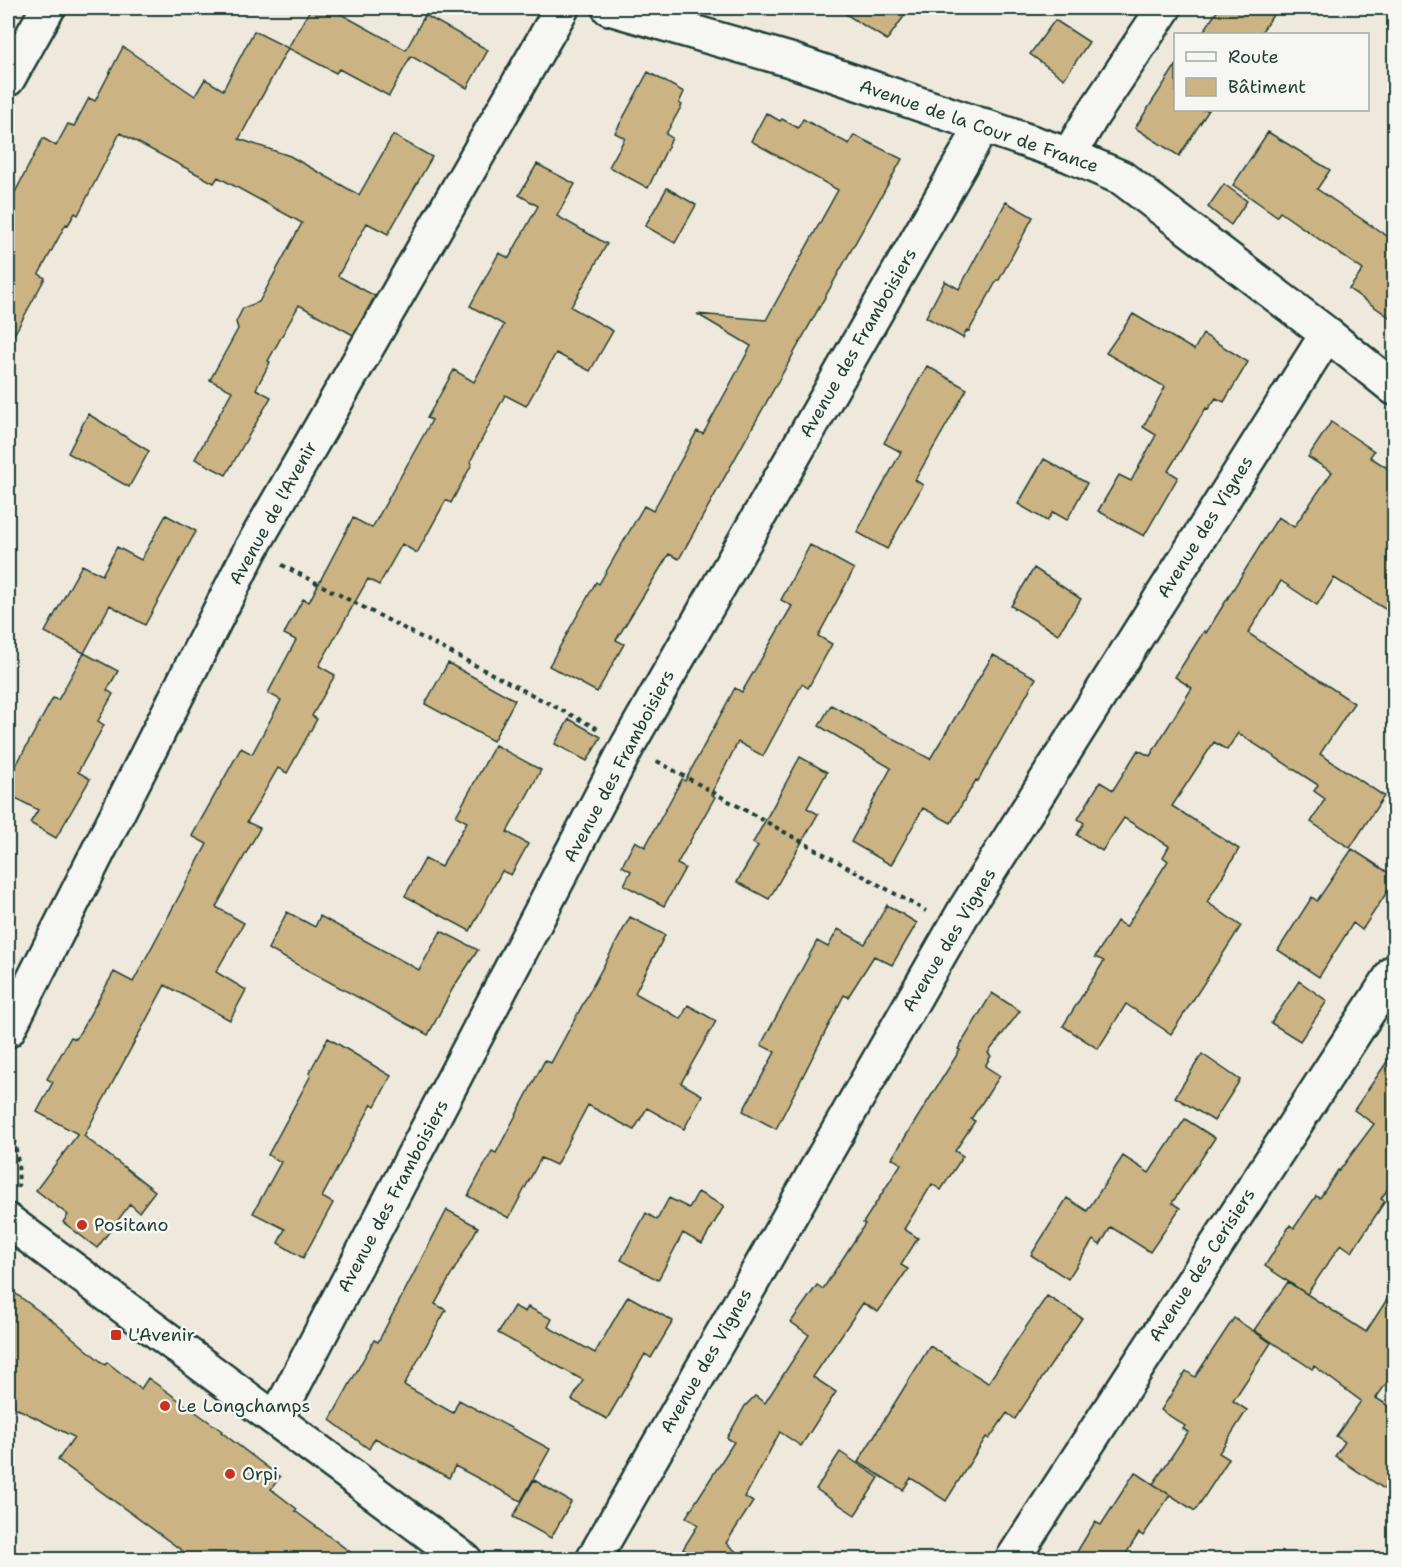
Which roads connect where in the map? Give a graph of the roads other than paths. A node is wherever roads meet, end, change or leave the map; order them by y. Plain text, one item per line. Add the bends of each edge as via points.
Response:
1 (48, 8) edge
2 (562, 8) edge
3 (609, 8) edge
4 (1164, 8) edge
5 (8, 79) edge
6 (983, 125) junction
7 (1069, 155) junction
8 (1327, 334) junction
9 (1395, 388) edge
10 (1395, 972) edge
11 (8, 1030) edge
12 (13, 1225) edge
13 (276, 1419) junction
14 (465, 1560) edge
15 (593, 1560) edge
16 (1012, 1560) edge

1 - 5 street
2 - 11 street, Avenue de l'Avenir via 251,549
3 - 6 street, Avenue de la Cour de France via 790,60
4 - 7 street
6 - 7 street, Avenue de la Cour de France
6 - 13 street, Avenue des Framboisiers via 628,745
7 - 8 street, Avenue de la Cour de France via 1122,178
8 - 9 street, Avenue de la Cour de France
8 - 15 street, Avenue des Vignes via 966,908
10 - 16 street, Avenue des Cerisiers
12 - 13 street
13 - 14 street

